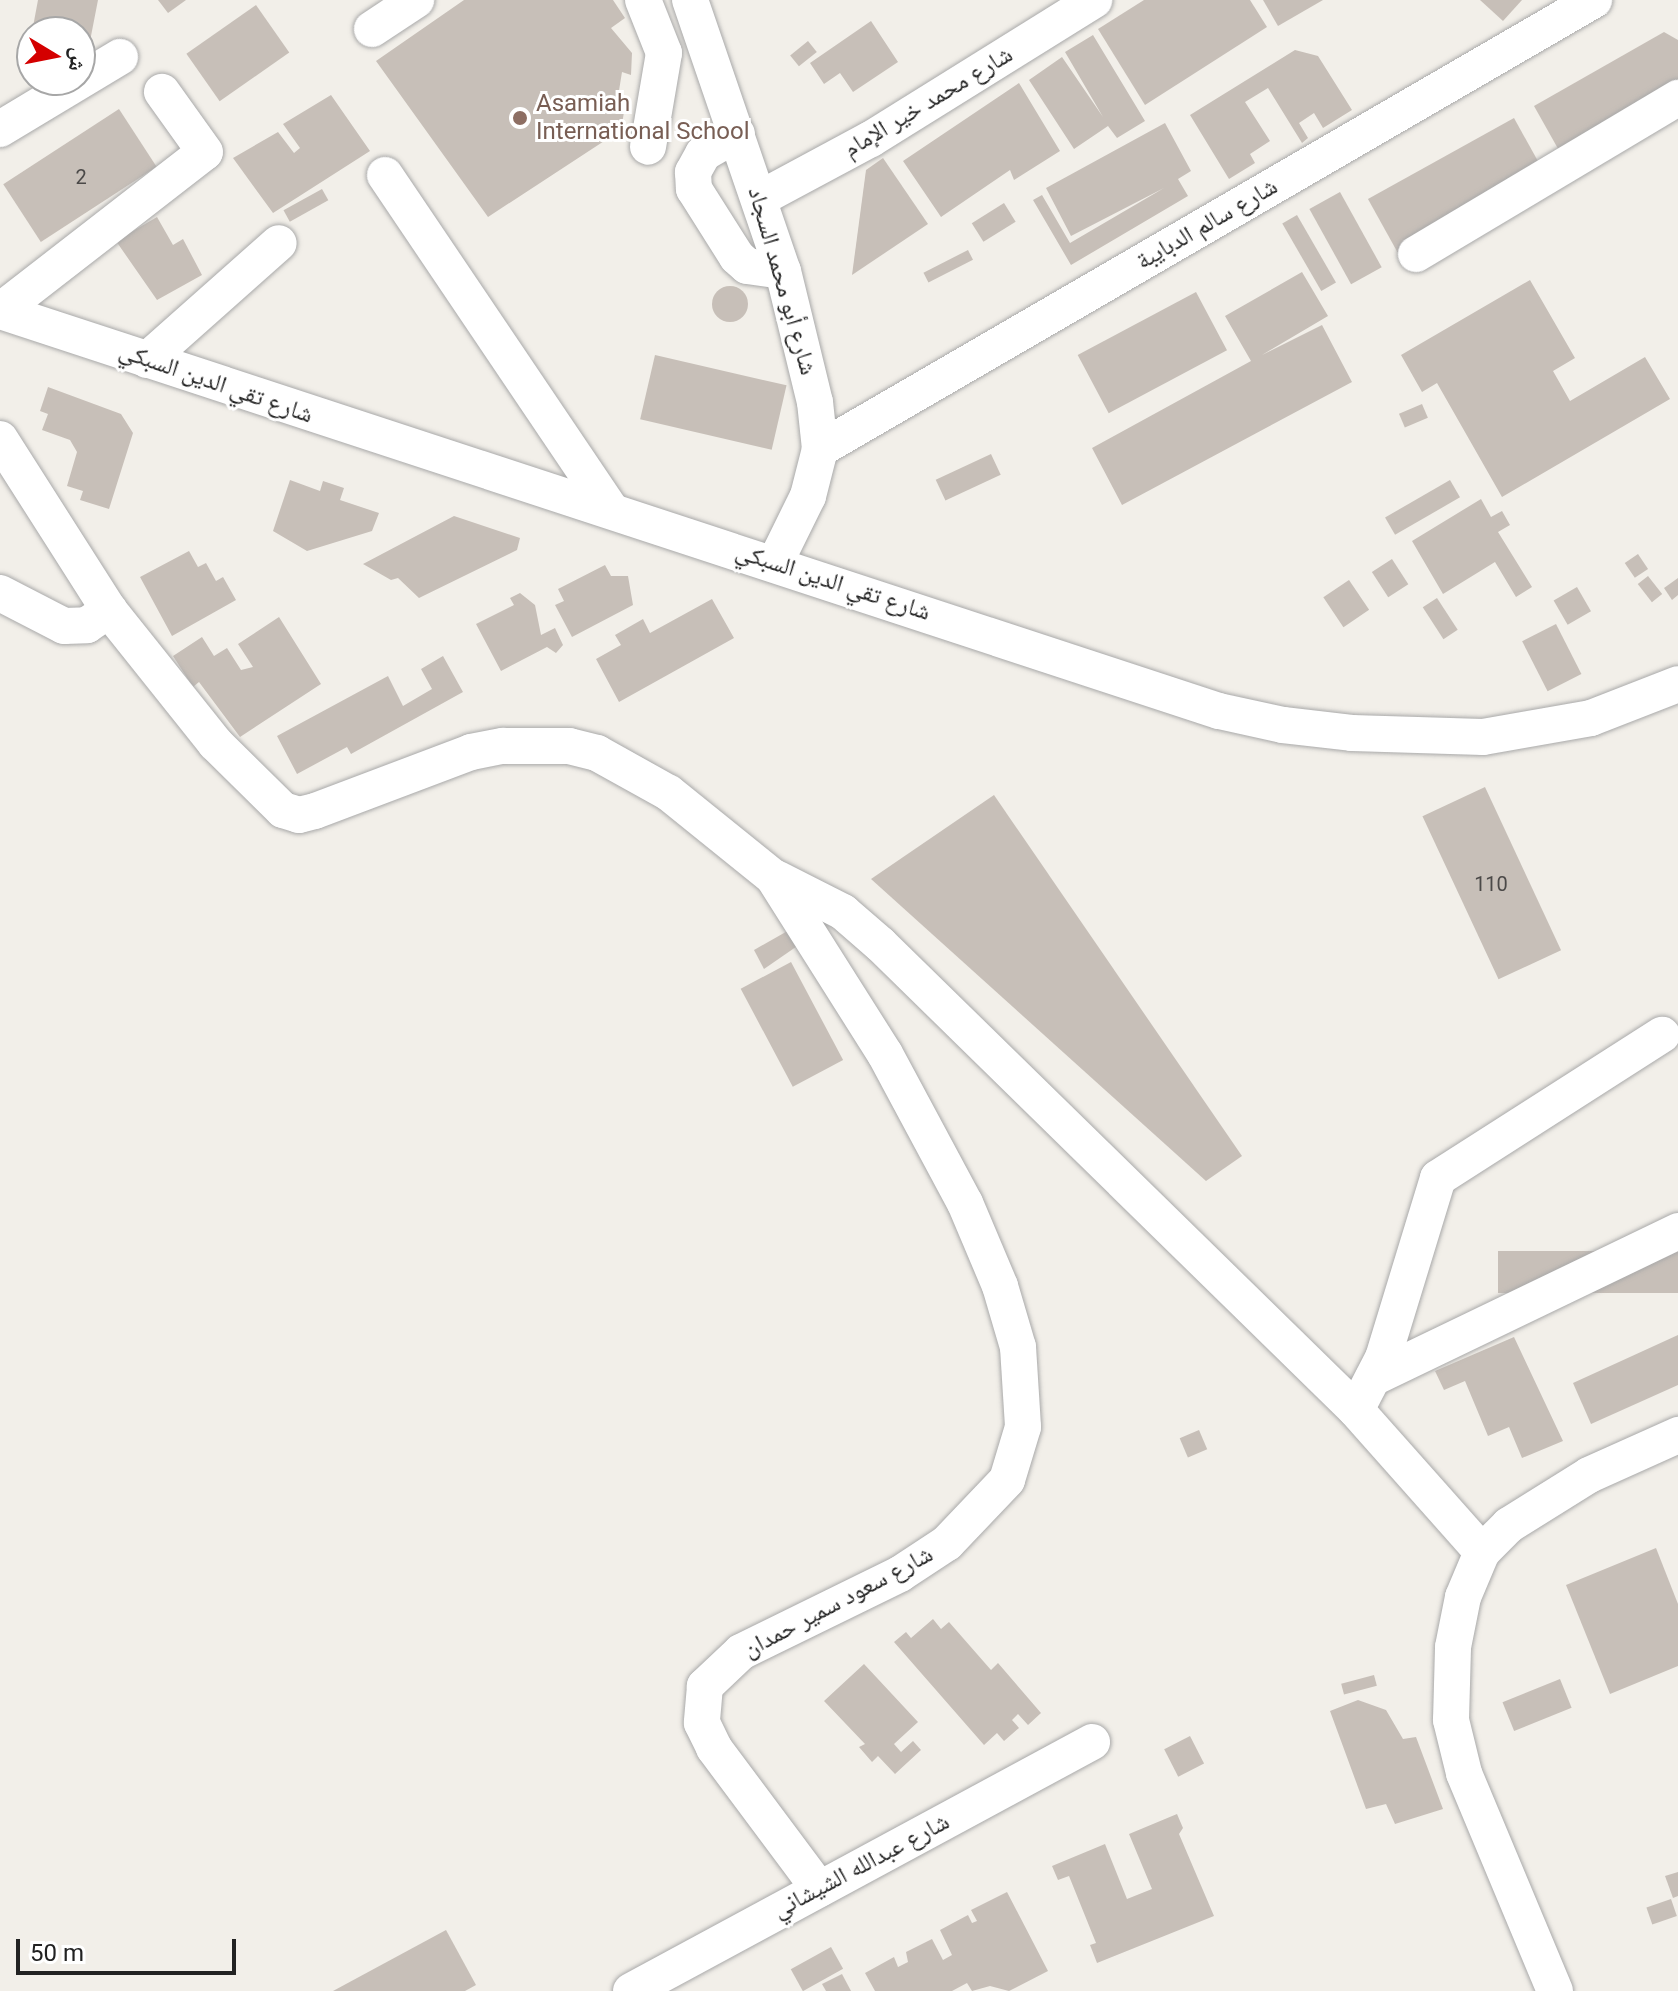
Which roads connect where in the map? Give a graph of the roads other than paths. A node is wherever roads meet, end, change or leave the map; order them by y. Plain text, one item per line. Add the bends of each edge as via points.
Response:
1 (416, 0) edge
2 (643, 0) edge
3 (690, 0) edge
4 (1094, 0) edge
5 (1594, 0) edge
6 (372, 29) dead end
7 (120, 57) dead end
8 (162, 92) dead end
9 (1678, 98) edge
10 (0, 129) edge
11 (737, 134) junction
12 (648, 147) dead end
13 (385, 175) dead end
14 (759, 199) junction
15 (279, 243) dead end
16 (1416, 254) dead end
17 (783, 271) junction
18 (0, 311) edge
19 (147, 360) junction
20 (0, 439) edge
21 (820, 449) junction
22 (611, 510) junction
23 (775, 563) junction
24 (0, 593) edge
25 (109, 610) junction
26 (1678, 684) edge
27 (773, 877) junction
28 (1662, 1035) dead end
29 (1678, 1231) edge
30 (1373, 1378) junction
31 (1356, 1410) junction
32 (1678, 1435) edge
33 (1482, 1552) junction
34 (1092, 1742) dead end
35 (819, 1889) junction
36 (631, 1991) edge
37 (1555, 1991) edge

1 - 6 street
2 - 12 street via 664,53
3 - 11 street, شارع أبو محمد السجاد
4 - 14 street, شارع محمد خير الإمام via 871,139
5 - 21 street, شارع سالم الدبايبة
7 - 10 street
8 - 18 street via 205,152
9 - 16 street
11 - 14 street, شارع أبو محمد السجاد
11 - 17 street via 703,154 693,172 694,189 737,257 747,266
13 - 22 street
14 - 17 street, شارع أبو محمد السجاد
15 - 19 street
17 - 21 street, شارع أبو محمد السجاد via 804,345
18 - 19 street, شارع تقي الدين السبكي
19 - 22 street, شارع تقي الدين السبكي
20 - 25 street
21 - 23 street, شارع أبو محمد السجاد via 808,496
22 - 23 street, شارع تقي الدين السبكي
23 - 26 street, شارع تقي الدين السبكي via 1219,711 1283,725 1483,737 1591,718
24 - 25 street via 64,626 87,625
25 - 27 street, شارع سعود سمير حمدان via 249,782 283,810 299,815 315,811 471,752 534,743 569,746 628,766 707,820
27 - 31 street, شارع سعود سمير حمدان via 843,912 880,944
27 - 35 street, شارع سعود سمير حمدان via 885,1054 965,1203 1000,1286 1024,1388 1023,1427 1007,1480 947,1543 900,1574 741,1652 705,1686 702,1723 714,1748
28 - 30 street via 1438,1178
29 - 30 street
30 - 31 street
31 - 33 street, شارع سعود سمير حمدان
32 - 33 street via 1545,1499
33 - 37 street via 1463,1597 1453,1647 1451,1720 1464,1773
34 - 35 street, شارع عبدالله الشيشاني
35 - 36 street, شارع عبدالله الشيشاني

